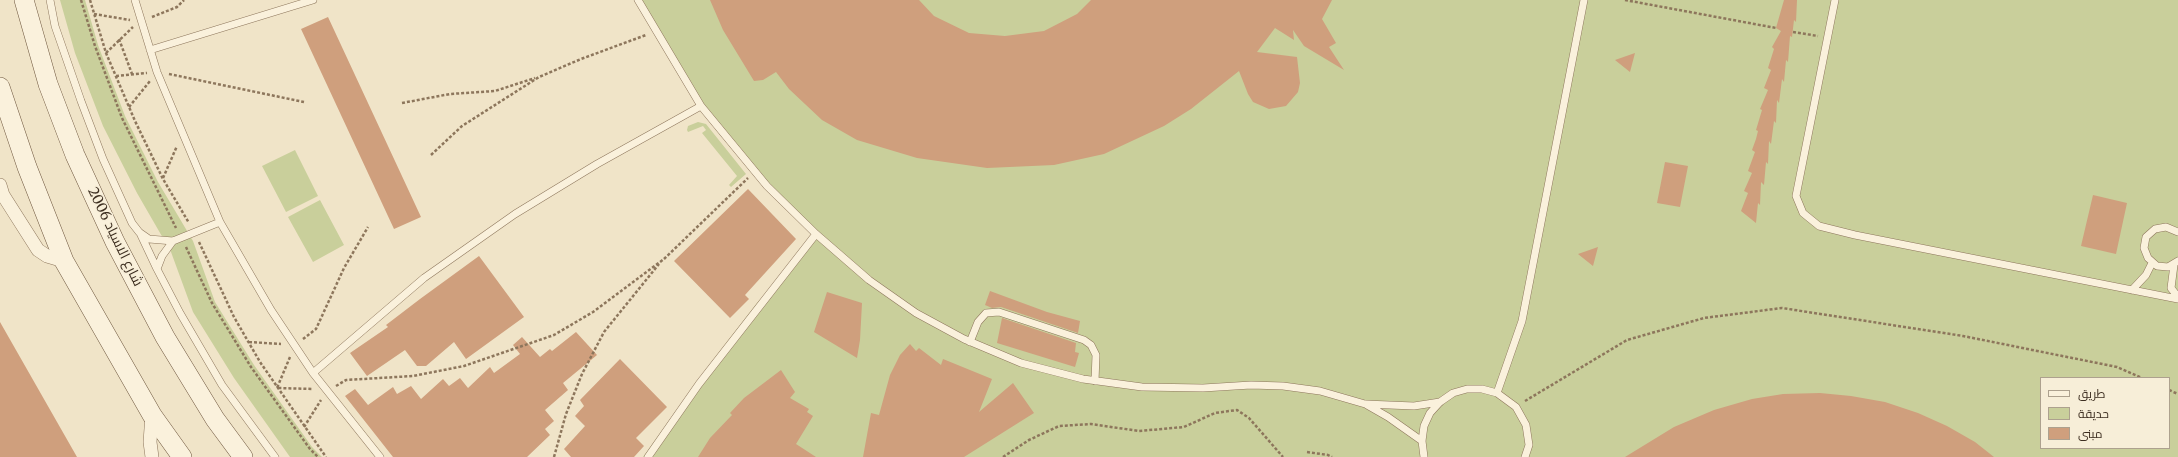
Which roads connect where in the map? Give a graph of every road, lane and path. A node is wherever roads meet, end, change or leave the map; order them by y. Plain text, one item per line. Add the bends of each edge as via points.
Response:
1 (24, 0) edge
2 (50, 0) edge
3 (135, 0) edge
4 (184, 0) edge
5 (313, 0) edge
6 (638, 0) edge
7 (1584, 0) edge
8 (1625, 0) edge
9 (1834, 0) edge
10 (94, 14) dead end
11 (140, 22) junction
12 (1776, 28) dead end
13 (656, 32) junction
14 (1793, 32) dead end
15 (1827, 38) junction
16 (119, 39) junction
17 (150, 50) junction
18 (106, 53) dead end
19 (157, 72) junction
20 (132, 74) junction
21 (116, 76) dead end
22 (539, 77) junction
23 (0, 87) edge
24 (304, 102) dead end
25 (402, 103) dead end
26 (701, 106) junction
27 (129, 107) dead end
28 (182, 133) junction
29 (431, 155) dead end
30 (754, 172) junction
31 (163, 179) dead end
32 (1, 191) edge
33 (220, 222) junction
34 (368, 227) dead end
35 (139, 232) junction
36 (2178, 232) edge
37 (816, 234) junction
38 (173, 241) junction
39 (664, 259) junction
40 (64, 262) junction
41 (2152, 263) junction
42 (2176, 263) edge
43 (157, 269) junction
44 (2132, 290) junction
45 (2178, 298) edge
46 (248, 342) dead end
47 (970, 342) junction
48 (296, 344) junction
49 (313, 373) junction
50 (2140, 377) edge
51 (1095, 381) junction
52 (328, 390) junction
53 (1497, 393) junction
54 (1440, 402) junction
55 (1365, 404) junction
56 (1516, 407) junction
57 (152, 415) junction
58 (304, 427) dead end
59 (1422, 441) junction
60 (1307, 452) dead end
61 (152, 457) edge
62 (182, 457) edge
63 (242, 457) edge
64 (275, 457) edge
65 (380, 457) edge
66 (554, 457) edge
67 (648, 457) edge
68 (1003, 457) edge
69 (1283, 457) edge
70 (1332, 457) edge
71 (1424, 457) edge
72 (1525, 457) edge

1 - 63 main road, شارع الاسياد 2006 via 48,84 75,155 115,242 165,337
2 - 35 lane via 55,26 81,101 103,158 132,223
3 - 11 lane
4 - 11 path via 177,7
5 - 17 lane
6 - 13 lane
7 - 53 lane via 1522,321
8 - 12 path
9 - 15 lane
10 - 11 path
11 - 16 path
11 - 17 lane
13 - 22 path
13 - 26 lane
14 - 15 path
15 - 44 lane via 1796,196 1803,213 1819,226
16 - 18 path
16 - 20 path
17 - 19 lane
19 - 20 path
19 - 24 path
19 - 27 path
19 - 28 lane
20 - 21 path
22 - 25 path via 495,90 450,94
22 - 29 path via 462,126
23 - 40 main road via 27,167
26 - 30 lane
26 - 49 lane via 597,164 515,214 424,278
28 - 31 path
28 - 33 lane
30 - 37 lane
30 - 39 path
32 - 40 street via 38,250
33 - 38 lane
33 - 48 lane via 271,310
34 - 48 path via 344,268 316,329
35 - 38 lane via 149,239
35 - 43 lane
36 - 41 lane via 2166,227 2150,232 2144,248
37 - 47 lane via 876,285 916,313
37 - 67 lane via 699,384
38 - 43 lane via 162,256
39 - 52 path via 593,312 554,335 464,366 413,376 346,380
39 - 66 path via 604,332 582,374 566,414
40 - 57 main road
41 - 42 lane via 2162,267
41 - 44 lane via 2146,276
42 - 45 lane via 2171,288
43 - 64 lane via 222,385
44 - 45 lane
46 - 48 path
47 - 51 lane via 1021,363
47 - 51 lane via 978,322 986,313 1006,314 1084,340 1091,345 1096,355
48 - 49 lane
48 - 52 path via 277,388
49 - 52 lane
50 - 56 path via 2117,367 1963,336 1782,308 1704,318 1627,340
51 - 55 lane via 1142,387 1203,388 1251,384 1283,386 1320,391
52 - 58 path
52 - 65 lane
53 - 54 lane via 1482,388 1467,389 1452,393
53 - 56 lane
54 - 55 lane via 1414,406
54 - 59 lane via 1427,419
55 - 59 lane
56 - 72 lane via 1526,425 1529,445
57 - 61 street
57 - 62 main road
59 - 71 lane
60 - 70 path via 1328,454
68 - 69 path via 1029,440 1059,426 1091,424 1139,431 1184,427 1215,414 1237,410 1249,418

